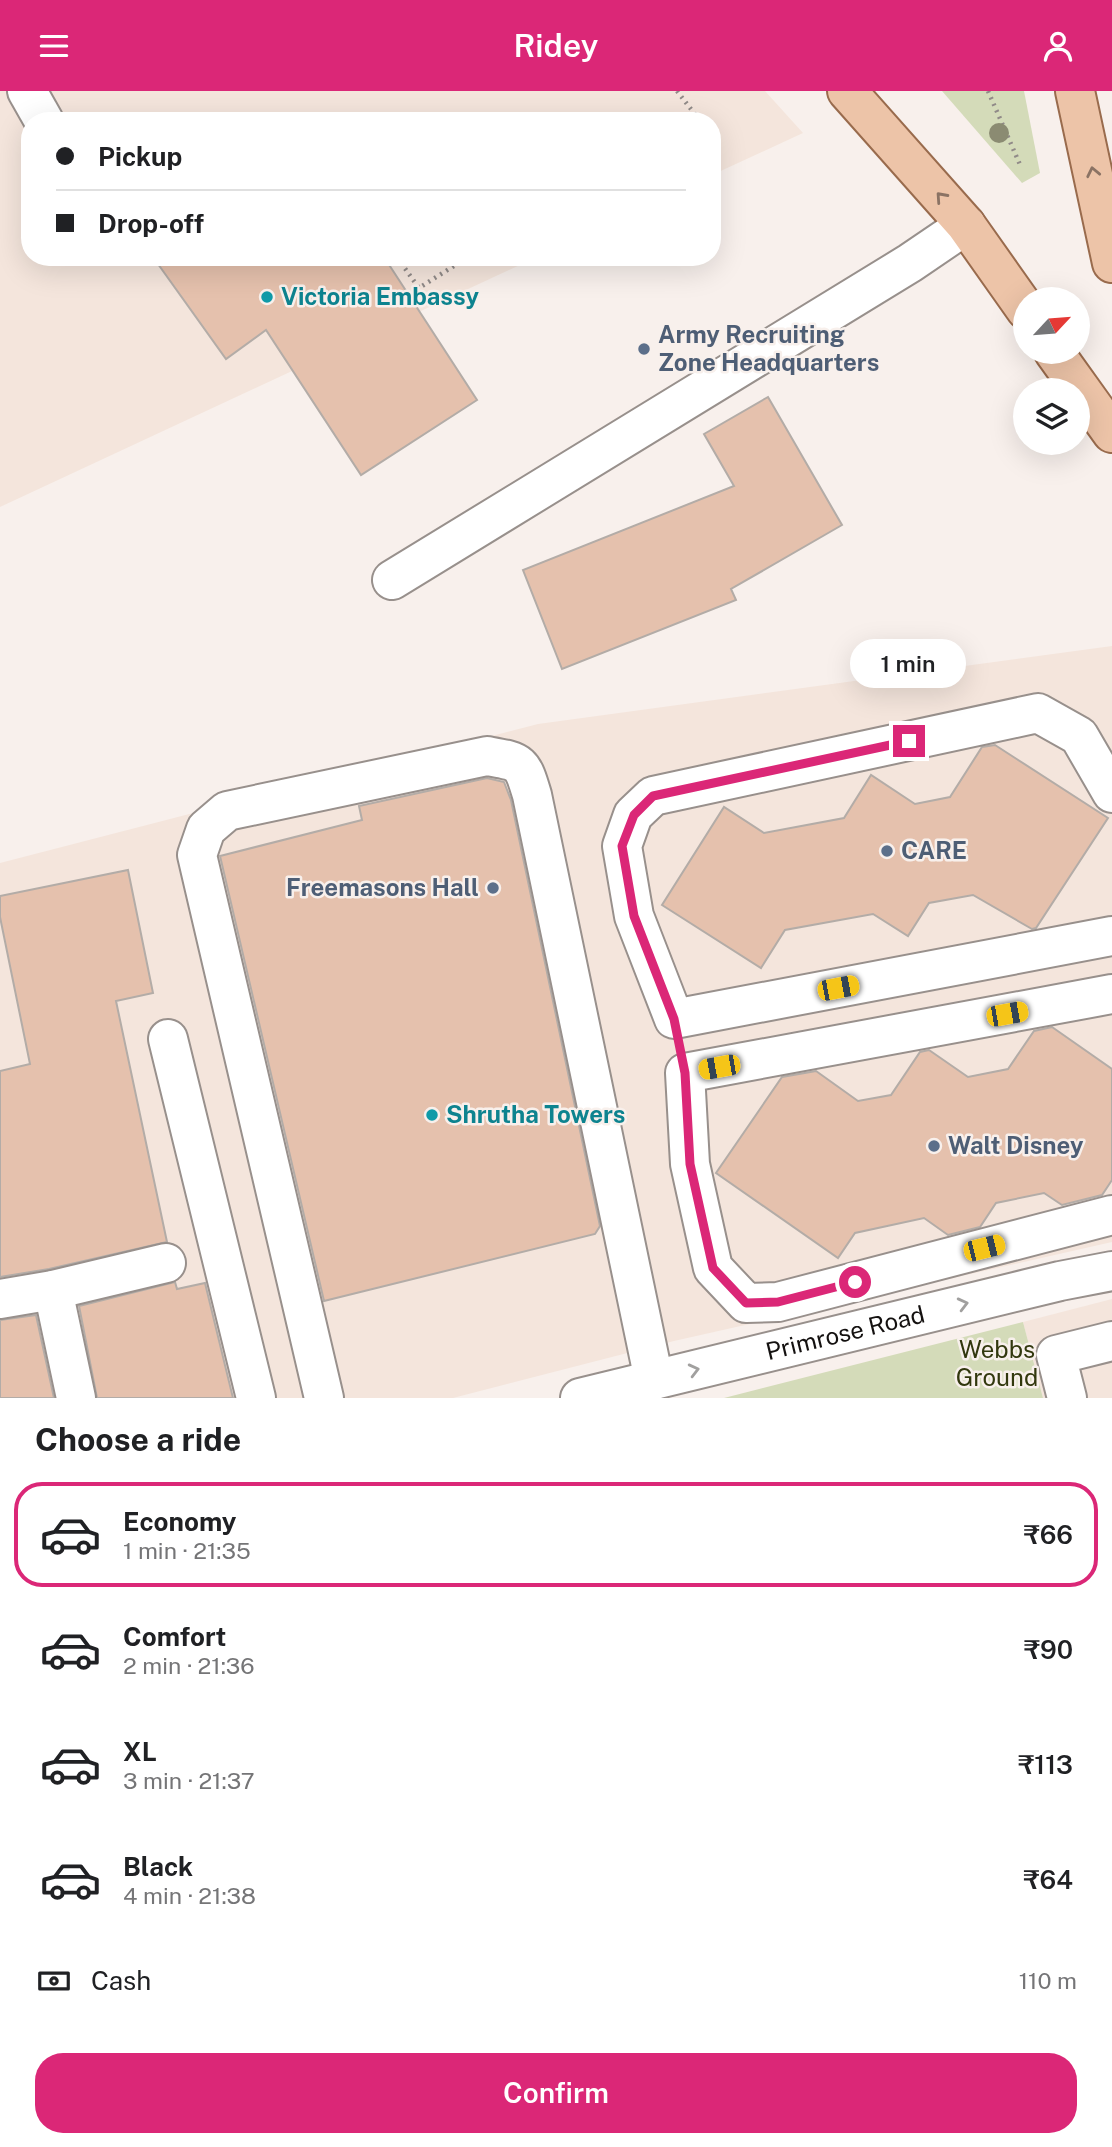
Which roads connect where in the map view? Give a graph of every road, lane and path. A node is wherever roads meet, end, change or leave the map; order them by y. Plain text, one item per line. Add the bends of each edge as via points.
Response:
1 (27, 91) edge
2 (677, 91) edge
3 (847, 91) edge
4 (988, 91) edge
5 (1075, 91) edge
6 (39, 112) edge
7 (693, 112) edge
8 (1021, 167) dead end
9 (966, 225) junction
10 (1112, 263) edge
11 (403, 266) edge
12 (454, 266) edge
13 (1013, 292) edge
14 (1063, 364) edge
15 (1112, 433) edge
16 (391, 580) dead end
17 (1112, 793) edge
18 (1112, 936) edge
19 (1112, 994) edge
20 (674, 1019) junction
21 (168, 1039) dead end
22 (685, 1073) junction
23 (1112, 1215) edge
24 (166, 1263) dead end
25 (1112, 1271) edge
26 (53, 1290) junction
27 (0, 1299) edge
28 (1112, 1341) edge
29 (654, 1380) junction
30 (76, 1398) edge
31 (256, 1398) edge
32 (324, 1398) edge
33 (580, 1398) edge
34 (1067, 1398) edge

1 - 6 street
2 - 7 path
9 -> 3 main road
4 - 8 path
10 -> 5 main road
9 - 13 main road
9 - 16 street
11 - 12 path via 419,288
14 - 15 main road
17 - 20 street via 1079,736 1038,713 653,796 634,815 622,846 634,916
18 - 20 street
19 - 22 street
20 - 22 street
21 - 31 street
22 - 23 street via 690,1164 713,1268 746,1303 778,1302
24 - 26 street
29 -> 25 street, Primrose Road
26 - 27 street
26 - 30 street
28 - 34 street via 1056,1355
29 - 32 street via 532,795 524,769 513,761 487,756 227,811 206,829 197,855
29 - 33 street, Primrose Road

